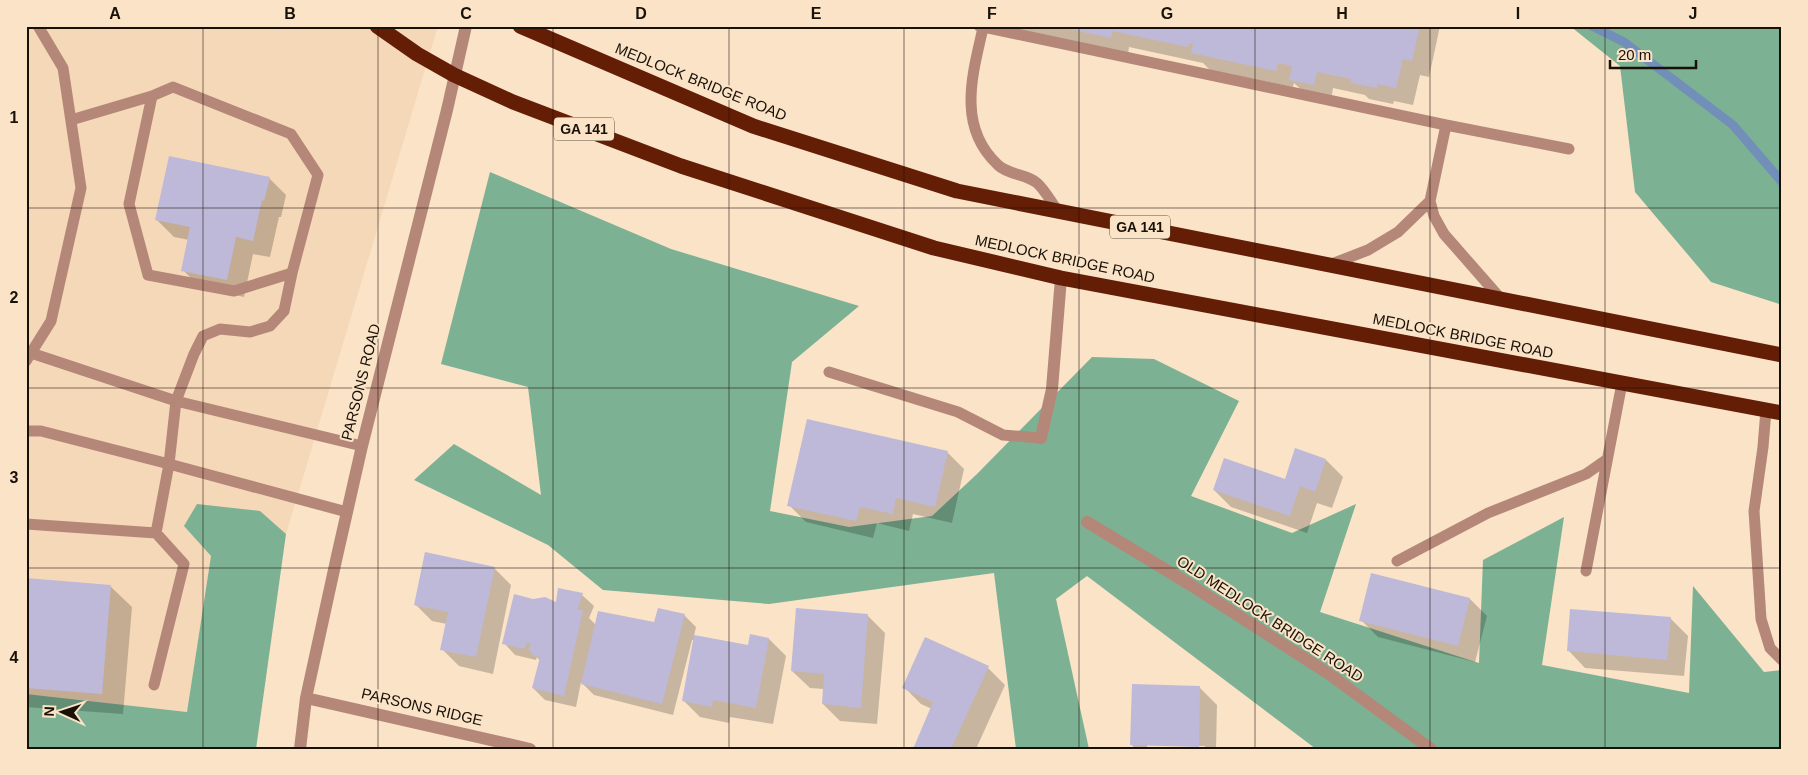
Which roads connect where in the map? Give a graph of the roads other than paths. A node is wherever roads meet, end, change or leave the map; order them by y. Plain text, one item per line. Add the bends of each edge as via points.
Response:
1 (38, 26) edge
2 (377, 26) edge
3 (466, 26) edge
4 (520, 26) edge
5 (981, 27) edge
6 (454, 75) junction
7 (152, 96) junction
8 (71, 120) junction
9 (1446, 125) junction
10 (1569, 149) dead end
11 (1430, 201) junction
12 (1058, 211) junction
13 (1329, 265) junction
14 (292, 272) junction
15 (1061, 278) junction
16 (1501, 299) junction
17 (1782, 355) edge
18 (29, 357) edge
19 (829, 372) dead end
20 (1622, 383) junction
21 (176, 401) junction
22 (1766, 410) junction
23 (1782, 413) edge
24 (26, 431) edge
25 (1041, 438) joint
26 (362, 446) junction
27 (1606, 460) junction
28 (169, 464) junction
29 (347, 512) junction
30 (1087, 522) dead end
31 (26, 524) edge
32 (156, 533) junction
33 (1397, 561) dead end
34 (1586, 571) dead end
35 (1782, 660) edge
36 (154, 685) dead end
37 (306, 698) junction
38 (300, 749) edge
39 (530, 749) edge
40 (1431, 749) edge

1 - 8 lane via 62,68
2 - 6 highway, MEDLOCK BRIDGE ROAD / GA 141
3 - 6 street, PARSONS ROAD
4 - 12 highway, MEDLOCK BRIDGE ROAD / GA 141 via 753,126 957,190
5 - 9 lane
5 - 12 lane via 970,100 977,135 1000,167 1036,182
6 - 15 highway, MEDLOCK BRIDGE ROAD / GA 141 via 513,102 681,166 934,248
6 - 26 street, PARSONS ROAD
7 - 8 lane
7 - 14 lane via 174,87 291,134 318,175
7 - 14 lane via 129,204 148,275 234,291
8 - 18 lane via 81,188 51,321
9 - 10 lane
9 - 11 lane
11 - 13 lane via 1398,232 1368,250
11 - 16 lane via 1444,234
12 - 13 highway, MEDLOCK BRIDGE ROAD / GA 141
13 - 16 highway, MEDLOCK BRIDGE ROAD / GA 141
14 - 21 lane via 284,312 270,326 250,332 220,329 203,336
15 - 20 highway, MEDLOCK BRIDGE ROAD / GA 141
15 - 25 street via 1052,389
16 - 17 highway, MEDLOCK BRIDGE ROAD / GA 141
18 - 21 lane
19 - 25 lane via 958,412 1003,436
20 - 22 highway, MEDLOCK BRIDGE ROAD / GA 141
20 - 27 lane
21 - 26 lane
21 - 28 lane
22 - 23 highway, MEDLOCK BRIDGE ROAD / GA 141
22 - 35 lane via 1754,521 1761,619 1770,648
24 - 28 lane via 41,431
26 - 29 street, PARSONS ROAD
27 - 33 lane via 1586,474 1488,513
27 - 34 lane
28 - 29 lane
28 - 32 lane
29 - 37 street, PARSONS ROAD
30 - 40 street, OLD MEDLOCK BRIDGE ROAD via 1190,584 1328,674
31 - 32 lane
32 - 36 lane via 184,564
37 - 38 street, PARSONS ROAD
37 - 39 street, PARSONS RIDGE

